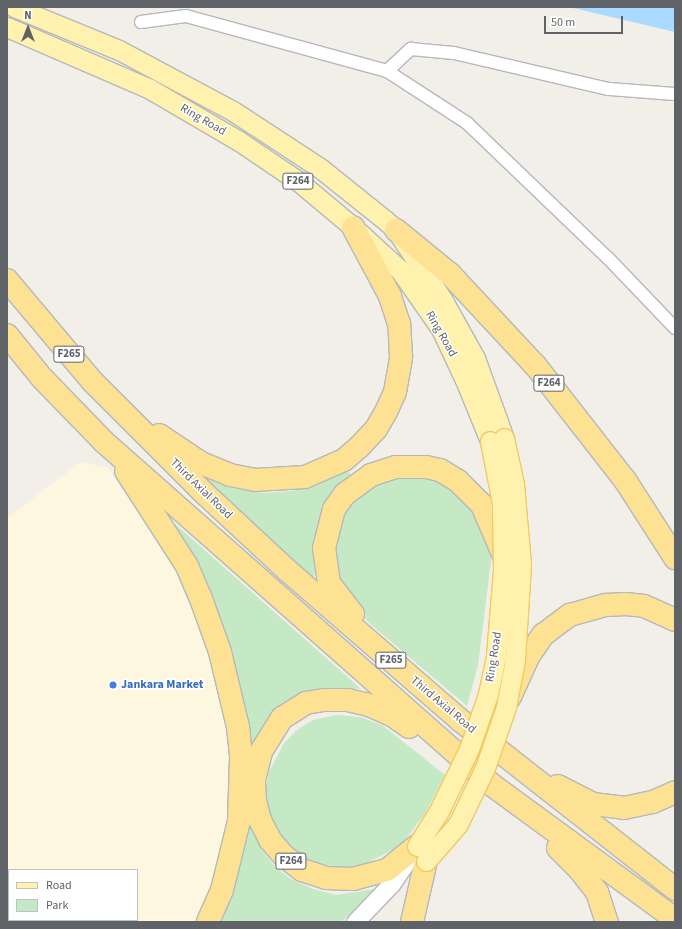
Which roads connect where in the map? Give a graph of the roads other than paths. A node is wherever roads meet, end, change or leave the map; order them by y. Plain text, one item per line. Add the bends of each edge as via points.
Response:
1 (14, 7) edge
2 (141, 22) dead end
3 (7, 27) edge
4 (387, 71) junction
5 (675, 94) edge
6 (353, 226) junction
7 (396, 230) junction
8 (7, 280) edge
9 (675, 328) edge
10 (7, 335) edge
11 (136, 423) junction
12 (497, 440) junction
13 (105, 443) junction
14 (503, 554) junction
15 (675, 558) edge
16 (675, 620) edge
17 (506, 707) junction
18 (461, 721) junction
19 (492, 785) junction
20 (675, 792) edge
21 (422, 854) junction
22 (668, 885) edge
23 (675, 919) edge
24 (208, 922) edge
25 (355, 922) edge
26 (368, 922) edge
27 (412, 922) edge
28 (607, 922) edge

1 - 7 main road, Ring Road / F264 via 120,50 234,111 320,168
2 - 4 street via 186,16
3 - 6 main road, Ring Road / F264 via 150,89 239,141 298,181
4 - 5 street via 411,49 454,52 609,89
4 - 9 street via 467,123 608,258
6 - 11 highway via 390,296 399,324 401,357 395,392 386,412 360,446 344,460 305,477 255,480 230,475 201,463 168,440
6 - 12 main road, Ring Road / F264 via 400,270 441,329
7 - 12 main road, Ring Road via 442,299 475,358
7 - 15 highway, F264 via 450,274 535,365 625,480
8 - 11 highway, F265 via 92,381
10 - 13 highway, F265 via 42,378
11 - 18 highway, Third Axial Road / F265 via 203,492 288,571
12 - 14 main road, Ring Road / F264, bridge
12 - 17 main road, Ring Road, bridge via 514,484 522,564 515,660
13 - 19 highway, F265
13 - 24 highway via 152,508 186,566 220,652 238,727 241,757 239,821 222,890
14 - 18 highway via 493,527 473,494 458,480 426,466 396,466 358,483 345,494 334,509 325,541 324,560 329,583 345,606
14 - 21 main road, Ring Road / F264, bridge via 501,614 488,694 469,749 438,813
16 - 17 highway, bridge via 644,606 626,604 606,605 570,615 543,635 528,657
17 - 21 main road, Ring Road, bridge via 485,768 458,824
18 - 20 highway via 566,791 593,804 624,808 653,802
18 - 22 highway, Third Axial Road / F265
19 - 21 highway, F264 via 392,715 369,705 348,700 324,700 306,703 282,718 269,736 256,770 255,800 260,820 270,840 296,865 326,878 353,879 387,870
19 - 23 highway, F264
19 - 28 highway via 580,869 597,892
21 - 25 main road
21 - 26 main road
21 - 27 highway

